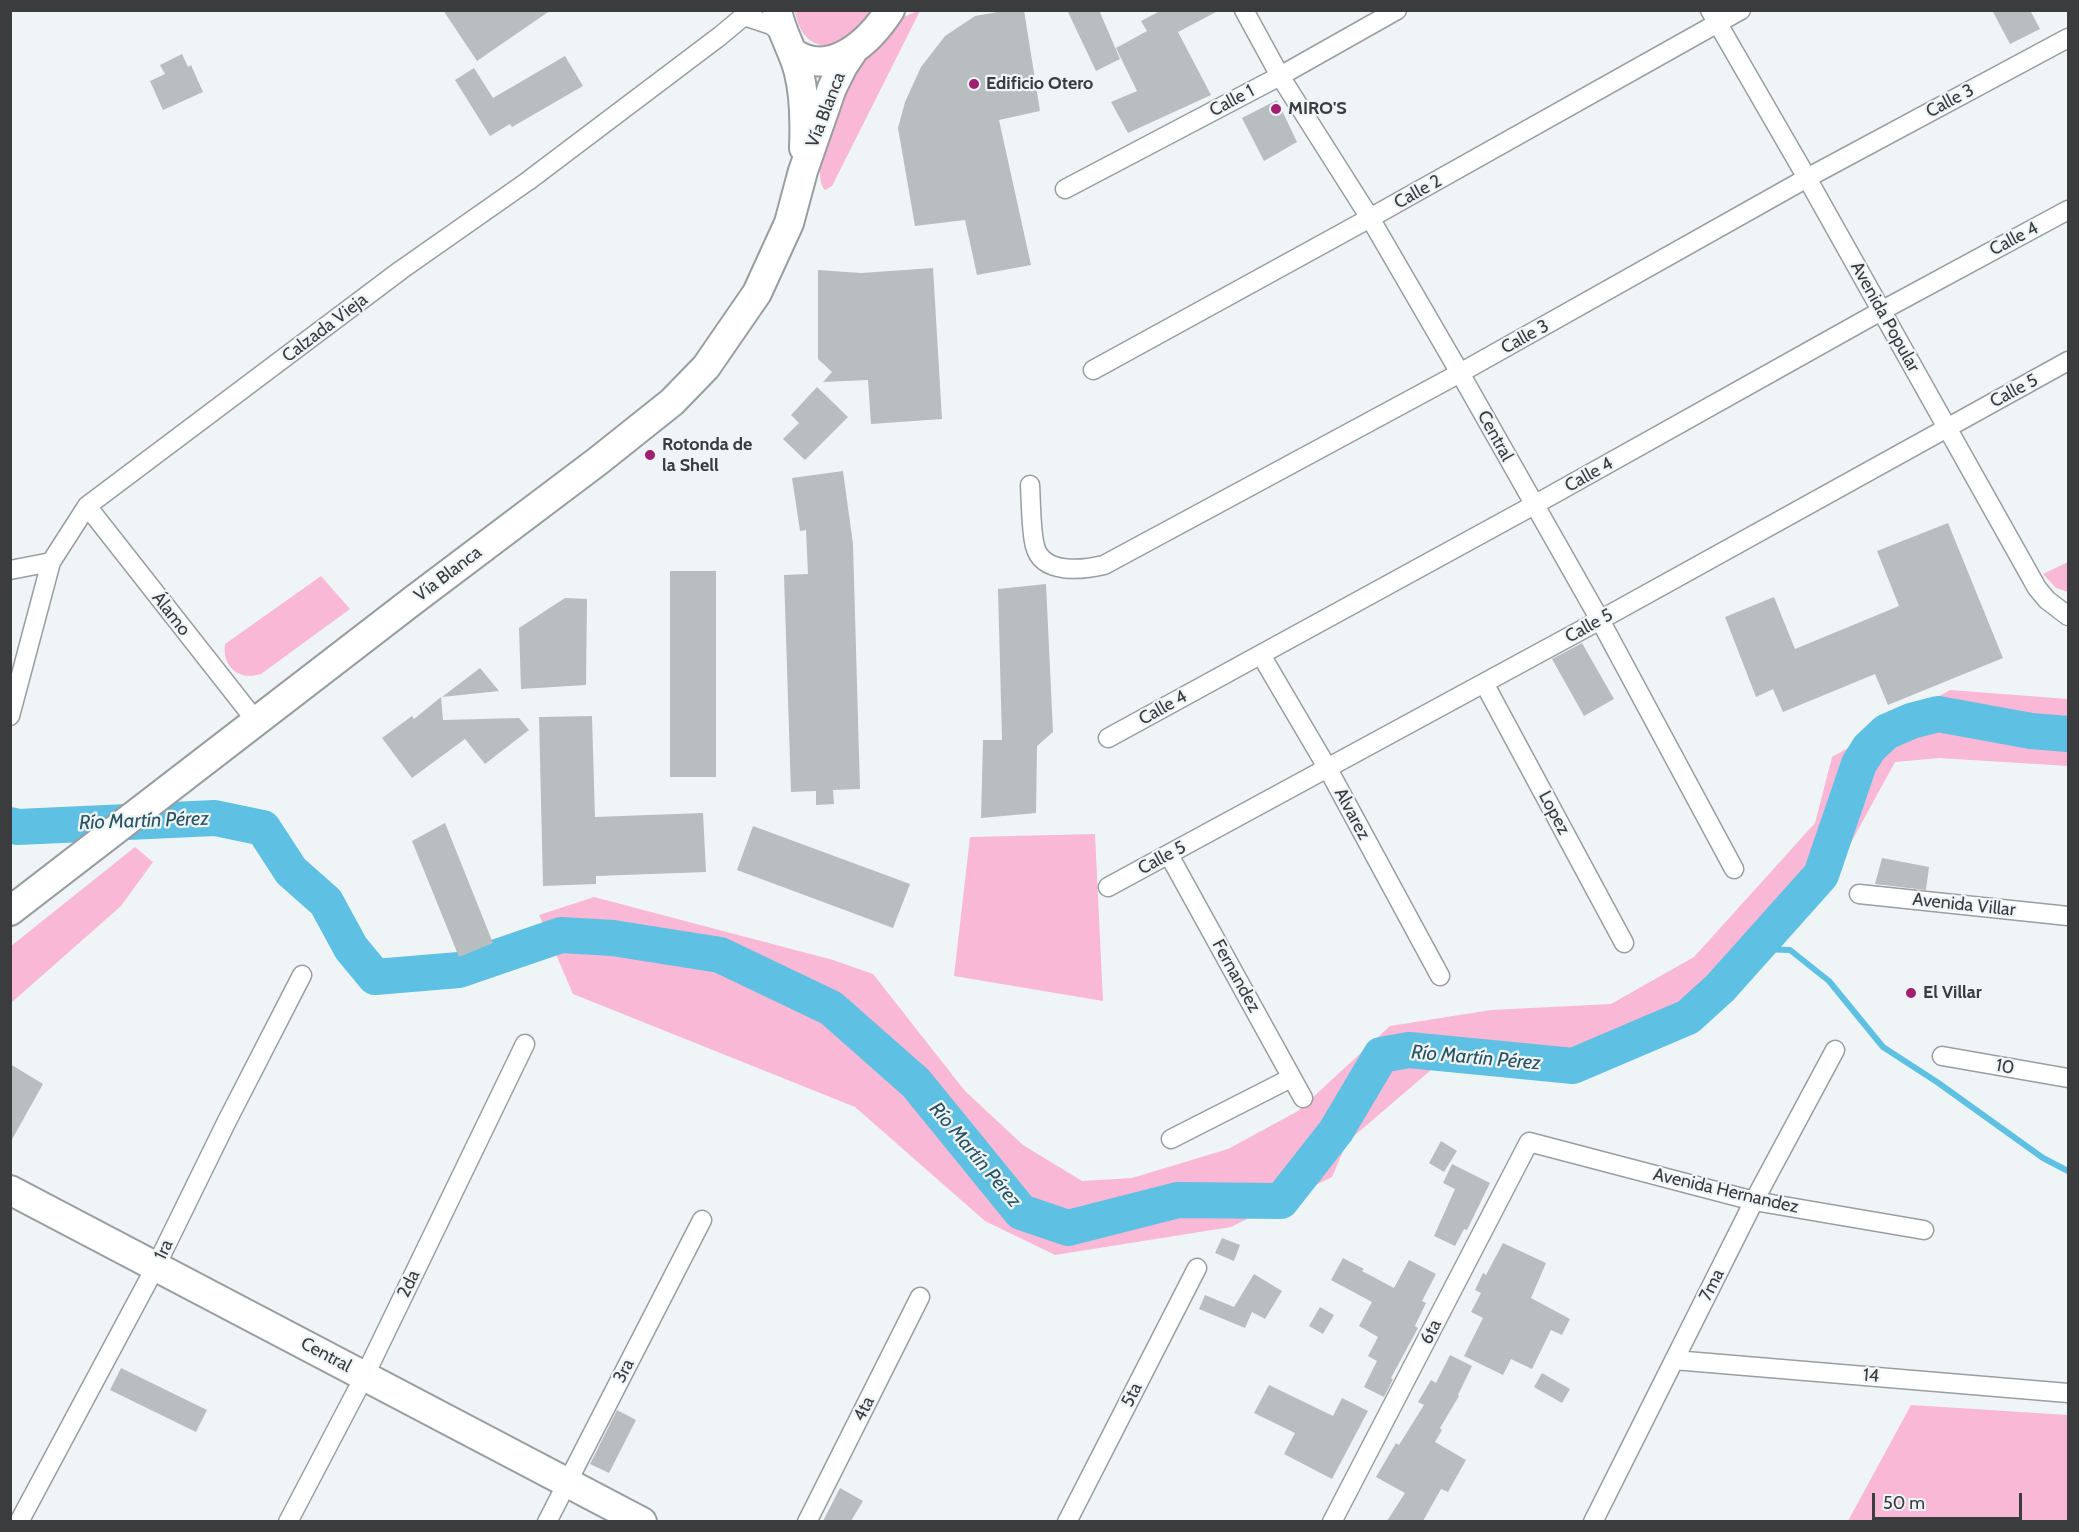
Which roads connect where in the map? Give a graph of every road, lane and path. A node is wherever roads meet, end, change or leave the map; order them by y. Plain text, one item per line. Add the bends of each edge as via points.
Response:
1 (890, 10) edge
2 (1244, 10) edge
3 (1397, 10) edge
4 (1741, 10) edge
5 (746, 13) edge
6 (1714, 17) edge
7 (785, 33) edge
8 (2068, 38) edge
9 (853, 51) junction
10 (1280, 76) junction
11 (803, 171) junction
12 (1807, 178) junction
13 (1065, 189) dead end
14 (2068, 210) edge
15 (1370, 218) junction
16 (1881, 311) junction
17 (2068, 361) edge
18 (1093, 370) dead end
19 (1460, 374) junction
20 (1946, 428) junction
21 (1030, 485) dead end
22 (1534, 505) junction
23 (87, 506) junction
24 (51, 562) junction
25 (10, 570) edge
26 (2068, 616) edge
27 (1600, 620) junction
28 (1261, 655) junction
29 (1484, 683) junction
30 (10, 716) edge
31 (255, 721) junction
32 (1108, 738) dead end
33 (1328, 769) junction
34 (1169, 855) junction
35 (1734, 869) dead end
36 (1108, 887) dead end
37 (1859, 894) dead end
38 (10, 911) edge
39 (2068, 915) edge
40 (1624, 943) dead end
41 (302, 975) dead end
42 (1440, 976) dead end
43 (525, 1044) dead end
44 (1835, 1050) dead end
45 (1942, 1056) dead end
46 (1291, 1078) junction
47 (2068, 1078) edge
48 (1303, 1098) dead end
49 (1171, 1139) dead end
50 (1529, 1142) joint
51 (10, 1190) edge
52 (1754, 1201) junction
53 (702, 1220) dead end
54 (1924, 1230) dead end
55 (156, 1266) junction
56 (1197, 1268) dead end
57 (920, 1297) dead end
58 (1674, 1360) junction
59 (365, 1376) junction
60 (2068, 1393) edge
61 (567, 1481) junction
62 (19, 1521) edge
63 (288, 1521) edge
64 (547, 1521) edge
65 (642, 1521) edge
66 (807, 1521) edge
67 (1067, 1521) edge
68 (1332, 1521) edge
69 (1593, 1521) edge

1 - 9 main road via 880,26
2 - 10 street, Central
3 - 10 street, Calle 1
4 - 6 street, Calle 2
5 - 7 street, Calzada Vieja
5 - 23 street, Calzada Vieja via 528,181 401,270
6 - 12 street, Avenida Popular
6 - 15 street, Calle 2
7 - 9 main road via 813,62
7 - 11 main road, Vía Blanca via 802,89
8 - 12 street, Calle 3
9 - 11 main road, Vía Blanca via 832,88
10 - 13 street, Calle 1
10 - 15 street, Central
11 - 31 main road, Vía Blanca via 789,223 757,292 705,366 672,402
12 - 16 street, Avenida Popular
12 - 19 street, Calle 3
14 - 16 street, Calle 4
15 - 18 street, Calle 2
15 - 19 street, Central
16 - 20 street, Avenida Popular
16 - 22 street, Calle 4
17 - 20 street, Calle 5
19 - 21 street, Calle 3 via 1104,565 1084,570 1063,569 1042,558 1035,548
19 - 22 street, Central
20 - 26 street, Avenida Popular via 2037,588
20 - 27 street, Calle 5
22 - 27 street, Central
22 - 28 street, Calle 4
23 - 24 street, Calzada Vieja
23 - 31 street, Álamo
24 - 25 street
24 - 30 street, Calzada Vieja
27 - 29 street, Calle 5
27 - 35 street, Central
28 - 32 street, Calle 4
28 - 33 street, Alvarez
29 - 33 street, Calle 5
29 - 40 street, Lopez
31 - 38 main road, Vía Blanca
33 - 34 street, Calle 5
33 - 42 street, Alvarez
34 - 36 street, Calle 5
34 - 46 street, Fernandez
37 - 39 street, Avenida Villar
41 - 55 street, 1ra
43 - 59 street, 2da
44 - 52 street, 7ma
45 - 47 street, 10
46 - 48 street, Fernandez
46 - 49 street
50 - 52 street, Avenida Hernandez
50 - 68 street, 6ta
51 - 55 main road, Central
52 - 54 street, Avenida Hernandez
52 - 58 street, 7ma
53 - 61 street, 3ra
55 - 59 main road, Central
55 - 62 street, 1ra
56 - 67 street, 5ta
57 - 66 street, 4ta
58 - 60 street, 14
58 - 69 street, 7ma
59 - 61 main road, Central
59 - 63 street, 2da
61 - 64 street, 3ra
61 - 65 main road, Central

